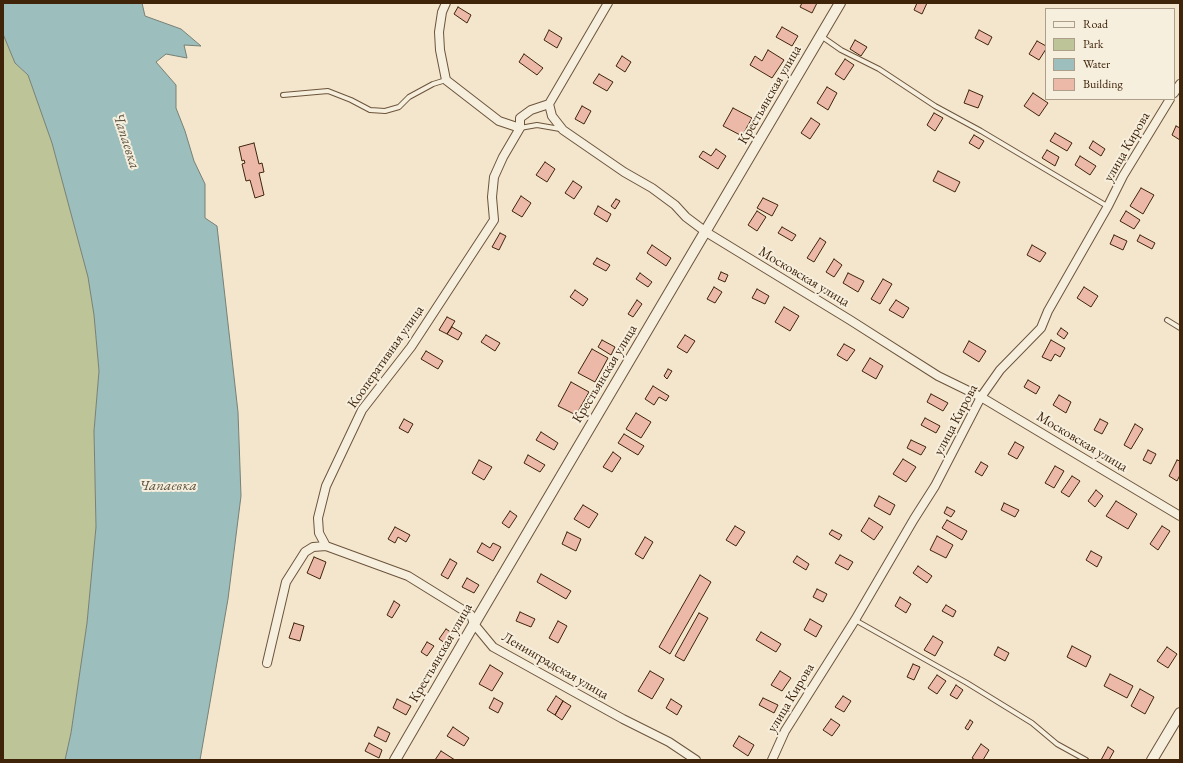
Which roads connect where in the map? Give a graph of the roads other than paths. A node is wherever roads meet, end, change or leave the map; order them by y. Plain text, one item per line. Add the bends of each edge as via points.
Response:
1 (446, 3) edge
2 (608, 3) edge
3 (840, 3) edge
4 (821, 36) junction
5 (446, 80) junction
6 (283, 95) dead end
7 (1169, 100) edge
8 (549, 104) junction
9 (520, 128) junction
10 (563, 130) junction
11 (1108, 206) junction
12 (706, 232) junction
13 (1167, 320) dead end
14 (1180, 328) edge
15 (981, 397) junction
16 (1180, 516) edge
17 (326, 546) junction
18 (855, 620) junction
19 (474, 624) junction
20 (267, 663) dead end
21 (1180, 713) edge
22 (395, 760) edge
23 (696, 760) edge
24 (772, 760) edge
25 (1086, 760) edge
26 (1152, 760) edge

1 - 5 street via 439,32
2 - 8 street
3 - 4 street, Крестьянская улица
4 - 11 lane via 841,50 879,69 935,106
4 - 12 street, Крестьянская улица
5 - 6 lane via 410,97 399,107 385,111 370,110 328,91
5 - 9 street via 499,121
7 - 11 street, улица Кирова
8 - 9 street via 531,110 520,118
8 - 10 street, Московская улица via 552,116
9 - 10 lane via 537,125
9 - 17 street, Кооперативная улица via 502,156 494,177 494,220 411,347 362,410 326,486 318,518 319,533
10 - 12 street, Московская улица via 652,188
11 - 15 street, улица Кирова via 1048,311 1041,328 1000,370
12 - 15 street, Московская улица via 938,376
12 - 19 street, Крестьянская улица
13 - 14 lane
15 - 16 street, Московская улица
15 - 18 street, улица Кирова via 935,486
17 - 19 street, Ленинградская улица via 408,576 471,615
17 - 20 street via 313,547 305,552 286,582
18 - 24 street, улица Кирова via 785,731
18 - 25 lane via 967,683 1032,723 1057,744
19 - 22 street, Крестьянская улица
19 - 23 street, Ленинградская улица via 493,647 669,742
21 - 26 street

